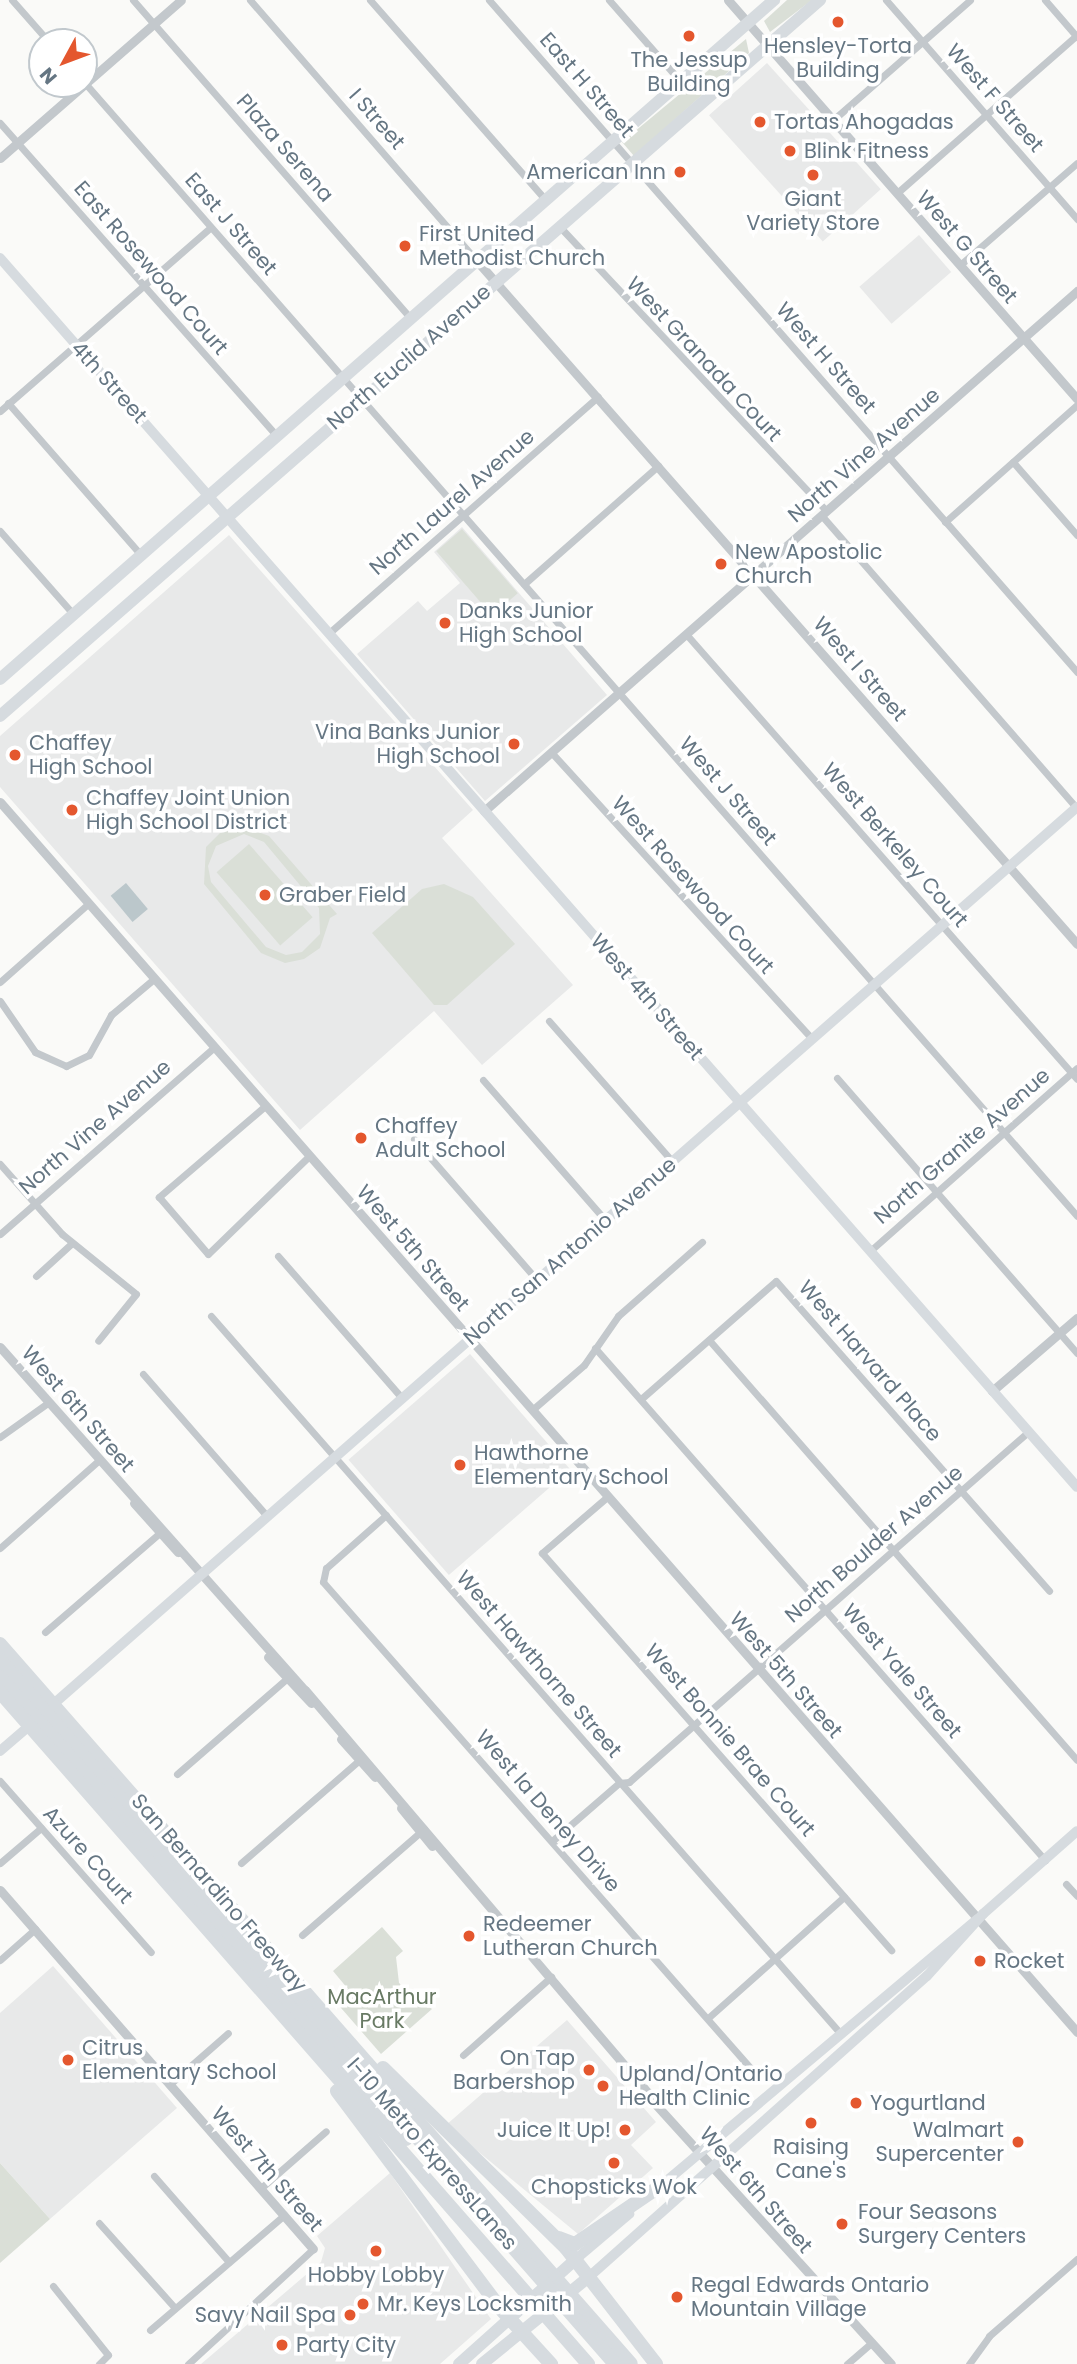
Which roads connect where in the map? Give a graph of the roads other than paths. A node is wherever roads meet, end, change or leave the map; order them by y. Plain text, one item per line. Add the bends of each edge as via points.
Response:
1 (12, 0) edge
2 (132, 0) edge
3 (181, 0) edge
4 (250, 0) edge
5 (370, 0) edge
6 (489, 0) edge
7 (621, 0) edge
8 (728, 0) edge
9 (774, 0) edge
10 (820, 0) edge
11 (886, 0) edge
12 (970, 0) edge
13 (1045, 0) edge
14 (611, 3) edge
15 (748, 23) junction
16 (154, 24) junction
17 (37, 28) edge
18 (1077, 36) edge
19 (922, 42) junction
20 (767, 46) junction
21 (98, 72) edge
22 (681, 82) junction
23 (68, 98) edge
24 (98, 98) edge
25 (987, 114) junction
26 (833, 120) junction
27 (0, 123) edge
28 (613, 142) junction
29 (17, 143) junction
30 (0, 158) edge
31 (631, 162) junction
32 (1077, 163) edge
33 (1049, 187) junction
34 (897, 193) junction
35 (546, 200) junction
36 (1077, 219) edge
37 (559, 226) junction
38 (210, 228) junction
39 (0, 258) edge
40 (477, 261) junction
41 (960, 265) junction
42 (496, 281) junction
43 (143, 285) junction
44 (1077, 291) edge
45 (411, 319) junction
46 (1024, 338) junction
47 (75, 344) junction
48 (344, 377) junction
49 (357, 393) junction
50 (598, 397) junction
51 (1077, 399) edge
52 (8, 403) junction
53 (1077, 405) edge
54 (0, 411) edge
55 (277, 436) junction
56 (889, 456) junction
57 (1013, 462) junction
58 (658, 466) junction
59 (213, 502) junction
60 (824, 514) junction
61 (464, 515) junction
62 (227, 518) junction
63 (945, 522) junction
64 (0, 531) edge
65 (1077, 534) edge
66 (142, 556) junction
67 (754, 575) junction
68 (524, 584) junction
69 (74, 615) junction
70 (329, 633) junction
71 (686, 634) junction
72 (1077, 672) edge
73 (0, 679) edge
74 (619, 693) junction
75 (0, 716) edge
76 (551, 752) junction
77 (0, 802) edge
78 (1077, 807) edge
79 (484, 811) junction
80 (1010, 867) junction
81 (89, 903) junction
82 (942, 925) junction
83 (1077, 944) edge
84 (155, 978) junction
85 (0, 982) edge
86 (874, 984) junction
87 (0, 1001) edge
88 (549, 1021) dead end
89 (812, 1040) junction
90 (214, 1047) junction
91 (1075, 1073) edge
92 (837, 1077) dead end
93 (483, 1080) dead end
94 (739, 1104) junction
95 (265, 1105) junction
96 (1004, 1132) junction
97 (414, 1139) dead end
98 (309, 1156) junction
99 (672, 1161) junction
100 (0, 1164) edge
101 (937, 1191) junction
102 (35, 1204) junction
103 (1077, 1216) edge
104 (605, 1220) junction
105 (0, 1234) edge
106 (702, 1242) dead end
107 (72, 1243) junction
108 (870, 1251) junction
109 (278, 1256) dead end
110 (36, 1276) dead end
111 (537, 1280) junction
112 (211, 1316) dead end
113 (1077, 1318) edge
114 (1059, 1333) junction
115 (470, 1339) junction
116 (709, 1340) junction
117 (98, 1341) dead end
118 (0, 1346) edge
119 (595, 1348) junction
120 (1077, 1353) edge
121 (143, 1374) dead end
122 (992, 1391) junction
123 (402, 1398) junction
124 (641, 1399) junction
125 (49, 1402) junction
126 (532, 1410) junction
127 (1028, 1432) junction
128 (0, 1437) edge
129 (334, 1457) junction
130 (99, 1460) junction
131 (1077, 1488) edge
132 (961, 1491) junction
133 (607, 1497) junction
134 (386, 1515) junction
135 (267, 1516) junction
136 (161, 1532) junction
137 (0, 1548) edge
138 (893, 1550) junction
139 (200, 1575) junction
140 (1049, 1591) dead end
141 (825, 1609) junction
142 (45, 1632) dead end
143 (0, 1644) edge
144 (0, 1660) edge
145 (758, 1669) junction
146 (0, 1677) edge
147 (289, 1677) junction
148 (0, 1692) edge
149 (694, 1726) junction
150 (334, 1728) junction
151 (0, 1751) edge
152 (1077, 1760) edge
153 (357, 1762) junction
154 (177, 1774) dead end
155 (380, 1780) junction
156 (0, 1781) edge
157 (619, 1783) junction
158 (41, 1828) junction
159 (423, 1831) junction
160 (1077, 1831) edge
161 (552, 1841) junction
162 (1045, 1860) junction
163 (0, 1863) edge
164 (241, 1863) dead end
165 (1066, 1884) dead end
166 (0, 1890) edge
167 (1077, 1896) edge
168 (844, 1897) junction
169 (978, 1919) junction
170 (35, 1929) junction
171 (302, 1935) dead end
172 (891, 1950) dead end
173 (151, 1952) dead end
174 (775, 1959) junction
175 (0, 1960) edge
176 (551, 1977) junction
177 (254, 1982) junction
178 (313, 1999) junction
179 (708, 2018) junction
180 (844, 2031) junction
181 (1077, 2032) edge
182 (228, 2033) dead end
183 (849, 2044) junction
184 (829, 2045) junction
185 (463, 2056) dead end
186 (339, 2063) junction
187 (754, 2072) dead end
188 (365, 2077) junction
189 (170, 2084) junction
190 (380, 2127) junction
191 (326, 2131) dead end
192 (701, 2154) junction
193 (710, 2165) junction
194 (154, 2176) dead end
195 (660, 2186) junction
196 (261, 2188) junction
197 (481, 2193) junction
198 (284, 2215) junction
199 (99, 2223) dead end
200 (555, 2236) junction
201 (313, 2249) joint
202 (576, 2259) junction
203 (1077, 2259) edge
204 (229, 2262) junction
205 (590, 2276) junction
206 (534, 2277) junction
207 (53, 2286) dead end
208 (176, 2308) junction
209 (564, 2312) junction
210 (508, 2318) junction
211 (150, 2330) dead end
212 (521, 2335) junction
213 (872, 2342) junction
214 (99, 2364) edge
215 (188, 2364) edge
216 (459, 2364) edge
217 (482, 2364) edge
218 (551, 2364) edge
219 (588, 2364) edge
220 (603, 2364) edge
221 (615, 2364) edge
222 (631, 2364) edge
223 (656, 2364) edge
224 (847, 2364) edge
225 (891, 2364) edge
226 (969, 2364) edge

1 - 17 street
2 - 16 street, Plaza Serena
3 - 16 street
4 - 40 street, I Street
5 - 35 street
6 - 28 street, East H Street
7 - 14 street
8 - 15 street, West G Street
9 - 15 main road, North Euclid Avenue
10 - 20 main road, North Euclid Avenue
11 - 19 street, West F Street
12 - 19 street
13 - 18 street
14 - 22 street
15 - 20 street, West G Street
15 - 22 main road, North Euclid Avenue
16 - 21 street
16 - 45 street, Plaza Serena
18 - 25 street
19 - 25 street, West F Street
19 - 26 street
20 - 26 street, West G Street
20 - 31 main road, North Euclid Avenue
22 - 28 main road, North Euclid Avenue
23 - 29 street
24 - 38 street, East J Street
25 - 33 street, West F Street
25 - 34 street
26 - 34 street, West G Street
27 - 29 street, East Rosewood Court
28 - 31 street, East H Street
28 - 35 main road, North Euclid Avenue
29 - 30 street
29 - 43 street, East Rosewood Court
31 - 37 main road, North Euclid Avenue
31 - 56 street, West H Street
32 - 33 street
33 - 36 street, West F Street
33 - 41 street
34 - 41 street, West G Street
35 - 40 main road, North Euclid Avenue
37 - 42 main road, North Euclid Avenue
37 - 60 street, West Granada Court
38 - 43 street
38 - 48 street, East J Street
39 - 47 main road, 4th Street
40 - 42 street, West I Street
40 - 45 main road, North Euclid Avenue
41 - 46 street, West G Street
42 - 49 main road, North Euclid Avenue
42 - 50 street, West I Street
43 - 47 street
43 - 55 street, East Rosewood Court
44 - 46 street, North Vine Avenue
45 - 48 main road, North Euclid Avenue
46 - 51 street, West G Street
46 - 56 street, North Vine Avenue
47 - 52 street
47 - 59 main road, 4th Street
48 - 49 street, East J Street
48 - 55 main road, North Euclid Avenue
49 - 61 street, West J Street
49 - 62 main road, North Euclid Avenue
50 - 58 street, West I Street
50 - 61 street, North Laurel Avenue
52 - 54 street
52 - 66 street
53 - 57 street
55 - 59 main road, North Euclid Avenue
56 - 60 street, North Vine Avenue
56 - 63 street, West H Street
57 - 63 street
57 - 65 street
58 - 67 street, West I Street
58 - 68 street
59 - 62 main road, West 4th Street
59 - 66 main road, North Euclid Avenue
60 - 67 street, North Vine Avenue
60 - 78 street, West Granada Court
61 - 68 street, West J Street
61 - 70 street, North Laurel Avenue
62 - 70 main road, West 4th Street
62 - 75 main road, North Euclid Avenue
63 - 72 street, West H Street
64 - 69 street
66 - 69 main road, North Euclid Avenue
67 - 71 street, North Vine Avenue
67 - 80 street, West I Street
68 - 74 street, West J Street
69 - 73 main road, North Euclid Avenue
70 - 79 main road, West 4th Street
71 - 74 street, North Vine Avenue
71 - 82 street, West Berkeley Court
74 - 76 street, North Vine Avenue
74 - 86 street, West J Street
76 - 79 street, North Vine Avenue
76 - 89 street, West Rosewood Court
77 - 81 street, West 5th Street
78 - 80 main road, North San Antonio Avenue
79 - 94 main road, West 4th Street
80 - 82 main road, North San Antonio Avenue
80 - 83 street, West I Street
81 - 84 street, West 5th Street
81 - 85 street
82 - 86 main road, North San Antonio Avenue
82 - 91 street, West Berkeley Court
84 - 87 street via 111,1015 89,1055 66,1066 35,1052
84 - 90 street, West 5th Street
86 - 89 main road, North San Antonio Avenue
86 - 96 street, West J Street
88 - 99 street
89 - 94 main road, North San Antonio Avenue
90 - 95 street, West 5th Street
90 - 102 street, North Vine Avenue
91 - 96 street, North Granite Avenue
92 - 101 street
93 - 104 street
94 - 99 main road, North San Antonio Avenue
94 - 108 main road, West 4th Street
95 - 98 street, West 5th Street
95 - 98 street via 159,1197 208,1254
96 - 101 street, North Granite Avenue
96 - 103 street, West J Street
97 - 111 street
98 - 115 street, West 5th Street
99 - 104 main road, North San Antonio Avenue
100 - 102 street
101 - 108 street, North Granite Avenue
101 - 114 street
102 - 105 street, North Vine Avenue
102 - 107 street
104 - 111 main road, North San Antonio Avenue
106 - 119 street via 618,1316
107 - 110 street
107 - 117 street via 136,1294
108 - 122 main road, West 4th Street
109 - 123 street
111 - 115 main road, North San Antonio Avenue
112 - 129 street, West Hawthorne Street
113 - 114 street
114 - 120 street
114 - 122 street
115 - 123 main road, North San Antonio Avenue
115 - 126 street, West 5th Street
116 - 124 street
116 - 132 street, West Harvard Place via 776,1281
116 - 138 street
118 - 125 street, West 6th Street
119 - 124 street, West Yale Street
119 - 126 street
121 - 135 street
122 - 127 main road, West 4th Street
123 - 129 main road, North San Antonio Avenue
124 - 141 street, West Yale Street
125 - 128 street
125 - 130 street, West 6th Street
126 - 133 street, West 5th Street
127 - 131 main road, West 4th Street
127 - 132 street, North Boulder Avenue
129 - 134 street, West Hawthorne Street
129 - 135 main road, North San Antonio Avenue
130 - 136 street, West 6th Street
130 - 137 street
132 - 138 street, North Boulder Avenue
132 - 140 street, West Harvard Place
133 - 145 street, West 5th Street
133 - 149 street, West Bonnie Brae Court via 542,1553
134 - 157 street, West Hawthorne Street
134 - 161 street, West la Deney Drive via 323,1572 323,1582
135 - 139 main road, North San Antonio Avenue
136 - 139 street, West 6th Street
136 - 142 street
138 - 141 street, North Boulder Avenue
138 - 152 street
139 - 147 street, West 6th Street
139 - 151 main road, North San Antonio Avenue
141 - 145 street, North Boulder Avenue
141 - 162 street, West Yale Street
143 - 178 highway, San Bernardino Freeway
144 - 188 highway, I-10 Metro ExpressLanes
145 - 149 street, North Boulder Avenue
145 - 169 street, West 5th Street
146 - 186 highway, I-10 Metro ExpressLanes
147 - 150 street, West 6th Street
147 - 154 street
148 - 177 highway, San Bernardino Freeway
149 - 157 street, North Boulder Avenue via 629,1782
149 - 168 street, West Bonnie Brae Court
150 - 153 street, West 6th Street
150 - 155 street, West 6th Street
153 - 155 street, West 6th Street
153 - 164 street
155 - 159 street, West 6th Street
156 - 158 street, Azure Court
157 - 161 street, North Boulder Avenue
157 - 174 street, West Hawthorne Street
158 - 163 street
158 - 173 street, Azure Court
159 - 171 street
159 - 176 street, West 6th Street
160 - 162 main road
161 - 179 street, West la Deney Drive
162 - 169 main road
165 - 167 street
166 - 170 street, West 7th Street
168 - 172 street, West Bonnie Brae Court
168 - 174 street
169 - 180 main road
169 - 181 street, West 5th Street
169 - 183 main road via 975,1930
170 - 175 street
170 - 189 street, West 7th Street
174 - 179 street
174 - 180 street, West Hawthorne Street
176 - 185 street
176 - 192 street, West 6th Street
177 - 190 highway, San Bernardino Freeway
177 - 210 highway
178 - 197 highway, San Bernardino Freeway
178 - 200 highway via 328,2007
179 - 187 street, West la Deney Drive
180 - 183 main road
180 - 184 main road
182 - 189 street
183 - 184 main road
183 - 193 main road
184 - 192 main road
186 - 190 highway
186 - 206 highway, I-10 Metro ExpressLanes
188 - 197 highway
188 - 206 highway, I-10 Metro ExpressLanes
189 - 196 street, West 7th Street
190 - 206 highway, San Bernardino Freeway
191 - 196 street
192 - 193 street, West 6th Street
192 - 195 main road
193 - 205 main road
193 - 213 street, West 6th Street
194 - 204 street
195 - 200 highway via 575,2244
195 - 202 main road
196 - 198 street, West 7th Street
197 - 206 highway, San Bernardino Freeway
198 - 201 street, West 7th Street
198 - 204 street
199 - 208 street
200 - 202 highway
201 - 215 street
202 - 205 highway
202 - 210 main road
203 - 226 street via 989,2336
204 - 208 street
205 - 212 main road
205 - 223 highway
206 - 209 highway, San Bernardino Freeway
206 - 209 highway, San Bernardino Freeway
207 - 214 street via 108,2355
208 - 211 street
209 - 219 highway, San Bernardino Freeway
209 - 220 highway
209 - 221 highway
209 - 222 highway, San Bernardino Freeway
210 - 212 highway
210 - 216 main road
212 - 217 main road
212 - 218 highway
213 - 224 street
213 - 225 street, West 6th Street

